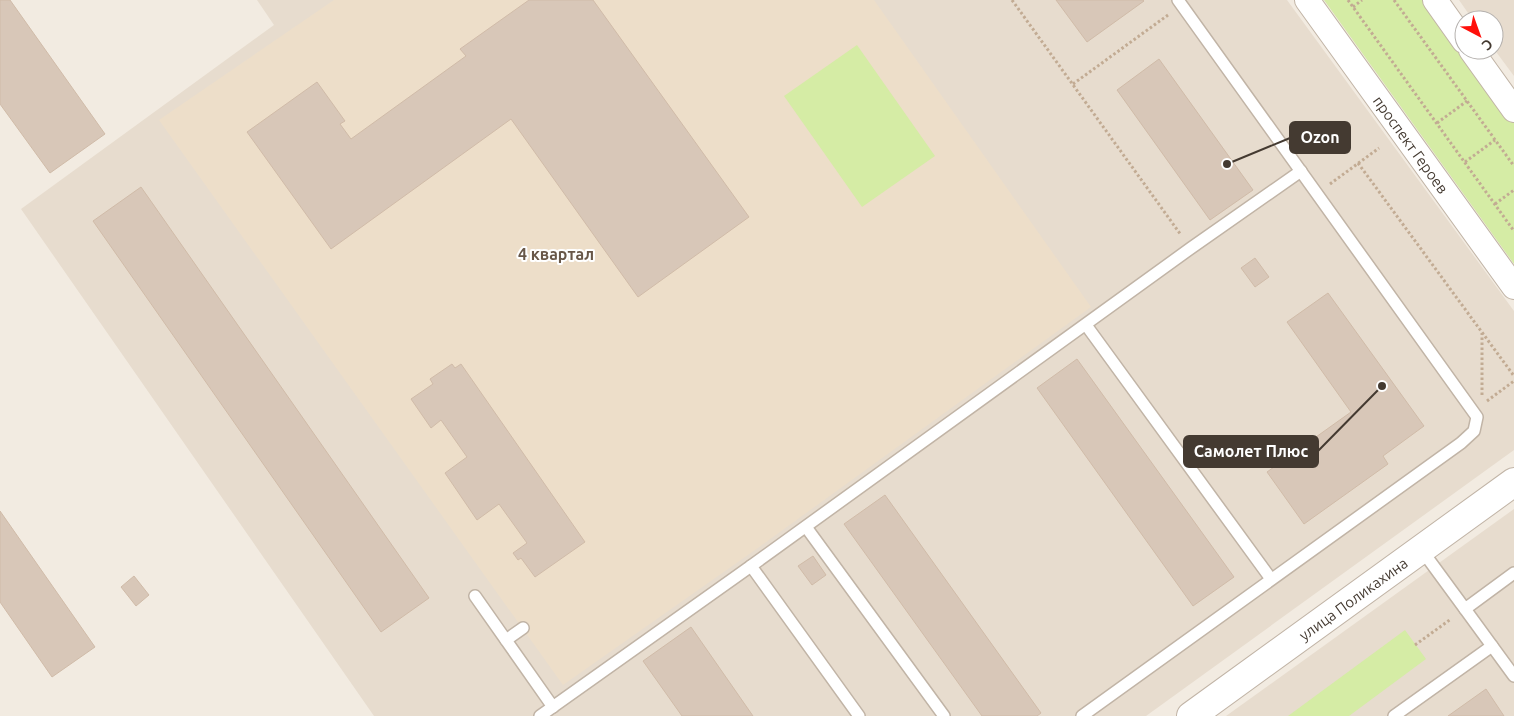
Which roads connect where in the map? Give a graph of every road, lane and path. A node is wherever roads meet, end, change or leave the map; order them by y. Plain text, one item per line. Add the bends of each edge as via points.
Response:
1 (1012, 0) edge
2 (1307, 0) edge
3 (1348, 0) edge
4 (1362, 0) edge
5 (1394, 0) edge
6 (1435, 0) edge
7 (1183, 2) edge
8 (1353, 7) junction
9 (1454, 27) edge
10 (1478, 60) edge
11 (1073, 84) junction
12 (1467, 101) junction
13 (1514, 110) edge
14 (1436, 123) junction
15 (1495, 140) junction
16 (1379, 148) dead end
17 (1465, 162) junction
18 (1358, 163) junction
19 (1514, 166) edge
20 (1301, 171) junction
21 (1514, 190) edge
22 (1318, 193) junction
23 (1495, 204) junction
24 (1514, 231) edge
25 (1191, 248) junction
26 (1514, 287) edge
27 (1086, 325) junction
28 (1482, 333) junction
29 (1514, 376) edge
30 (1514, 381) edge
31 (1478, 408) junction
32 (1514, 482) edge
33 (806, 527) junction
34 (1421, 549) junction
35 (751, 566) junction
36 (1514, 573) edge
37 (1271, 579) junction
38 (475, 596) dead end
39 (1465, 609) junction
40 (522, 628) dead end
41 (506, 640) junction
42 (1415, 645) dead end
43 (1492, 646) junction
44 (1514, 676) edge
45 (553, 707) junction
46 (540, 716) edge
47 (859, 716) edge
48 (944, 716) edge
49 (1082, 716) edge
50 (1191, 716) edge
51 (1394, 716) edge

1 - 11 path
2 - 26 street, проспект Героев
3 - 8 path
4 - 8 path
5 - 12 path
6 - 9 street
7 - 11 path
7 - 20 lane
8 - 14 path
10 - 13 street
11 - 25 path
12 - 14 path
12 - 15 path
14 - 17 path
15 - 17 path
15 - 19 path
16 - 18 path
17 - 23 path
18 - 22 path
18 - 28 path
20 - 22 lane
20 - 25 lane
21 - 23 path
22 - 31 lane
23 - 24 path
25 - 27 lane
27 - 33 lane
27 - 37 lane
28 - 29 path
28 - 31 path
30 - 31 path
31 - 37 lane via 1474,430 1461,443
32 - 34 street, улица Поликахина
33 - 35 lane
33 - 48 lane
34 - 39 lane
34 - 50 street, улица Поликахина
35 - 45 lane
35 - 47 lane
36 - 39 lane
37 - 49 lane
38 - 41 lane
39 - 42 path
39 - 43 lane
40 - 41 lane
41 - 45 lane
43 - 44 lane
43 - 51 lane
45 - 46 lane

